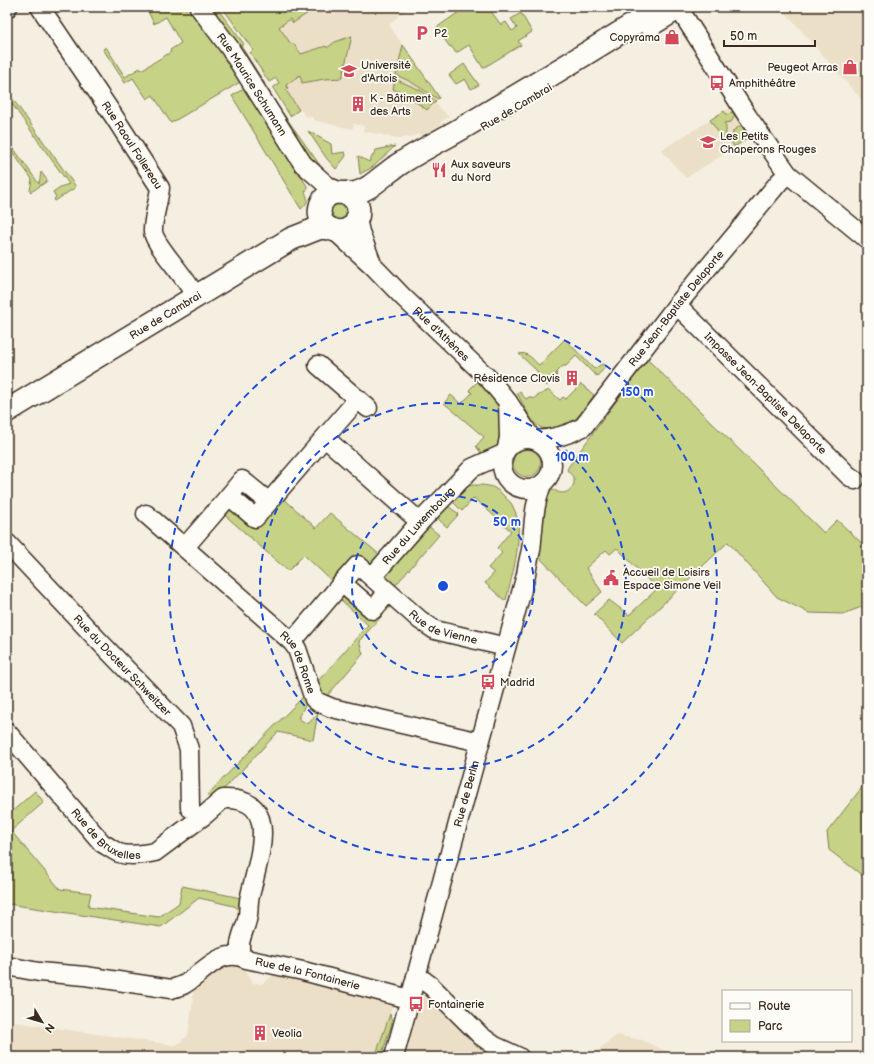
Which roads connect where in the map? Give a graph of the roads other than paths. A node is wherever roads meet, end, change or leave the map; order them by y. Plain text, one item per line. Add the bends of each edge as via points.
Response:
1 (40, 7) edge
2 (199, 7) edge
3 (674, 7) edge
4 (303, 164) junction
5 (788, 174) junction
6 (343, 192) junction
7 (358, 217) junction
8 (325, 219) junction
9 (867, 239) edge
10 (373, 266) junction
11 (191, 289) junction
12 (677, 305) junction
13 (318, 365) dead end
14 (7, 400) edge
15 (508, 402) junction
16 (7, 411) edge
17 (325, 438) junction
18 (534, 439) junction
19 (505, 451) junction
20 (466, 475) junction
21 (855, 480) dead end
22 (509, 481) junction
23 (542, 484) junction
24 (146, 514) dead end
25 (420, 522) junction
26 (532, 529) junction
27 (7, 543) edge
28 (185, 547) junction
29 (372, 577) junction
30 (342, 583) junction
31 (388, 592) junction
32 (292, 642) junction
33 (506, 646) junction
34 (7, 732) edge
35 (480, 742) junction
36 (190, 808) dead end
37 (240, 956) junction
38 (7, 966) edge
39 (416, 976) junction
40 (409, 999) junction
41 (394, 1057) edge
42 (519, 1057) edge

1 - 11 street, Rue Raoul Follereau via 160,188 153,230 155,239 187,280
2 - 4 street, Rue Maurice Schumann via 229,47
3 - 5 street
3 - 6 main road, Rue de Cambrai via 399,164 369,187 355,193
3 - 7 main road, Rue de Cambrai via 411,170 372,199
4 - 6 street via 330,187
4 - 8 street
5 - 9 street
5 - 12 street, Rue Jean-Baptiste Delaporte
6 - 7 main road via 351,196 357,204
6 - 8 main road via 330,194 322,201
7 - 8 main road via 348,229
7 - 10 street via 360,232
8 - 10 street, Rue d'Athènes
8 - 11 main road, Rue de Cambrai via 300,224
8 - 16 main road, Rue de Cambrai via 319,228 291,239
10 - 15 street, Rue d'Athènes via 484,374
11 - 14 main road, Rue de Cambrai
12 - 18 street, Rue Jean-Baptiste Delaporte via 583,427 558,438
12 - 21 street, Impasse Jean-Baptiste Delaporte
13 - 17 street via 363,404
15 - 18 street, Rue d'Athènes
15 - 19 street via 508,437
17 - 25 street
17 - 28 street via 269,502 242,480
18 - 19 street via 518,440
18 - 23 street via 545,446 551,456 551,471
19 - 20 street, Rue du Luxembourg via 472,468
19 - 22 street via 501,465
20 - 22 street
20 - 25 street, Rue du Luxembourg
22 - 23 street via 524,489
22 - 26 street, Rue de Berlin via 521,497
23 - 26 street, Rue de Berlin
24 - 28 street, Rue de Rome
25 - 29 street, Rue du Luxembourg
26 - 33 street, Rue de Berlin via 526,575
27 - 36 street, Rue du Docteur Schweitzer via 181,726 189,749
28 - 32 street, Rue de Rome
29 - 30 street, Rue de Vienne via 358,565
29 - 31 street, Rue de Vienne
30 - 31 street via 373,610
30 - 32 street
31 - 33 street, Rue de Vienne via 435,630
32 - 35 street, Rue de Rome via 297,649 314,699 318,702 332,708
33 - 35 street, Rue de Berlin
34 - 37 street, Rue de Bruxelles via 102,843 120,853 133,855 155,852 223,799 248,804 259,816 263,828 262,845 249,898 249,914 240,944
35 - 39 street, Rue de Berlin
37 - 38 street, Rue de la Fontainerie via 223,957 182,985 170,989
37 - 40 street, Rue de la Fontainerie
39 - 40 street, Rue de Berlin
39 - 42 street via 431,986 481,1036
40 - 41 street, Rue de Berlin

